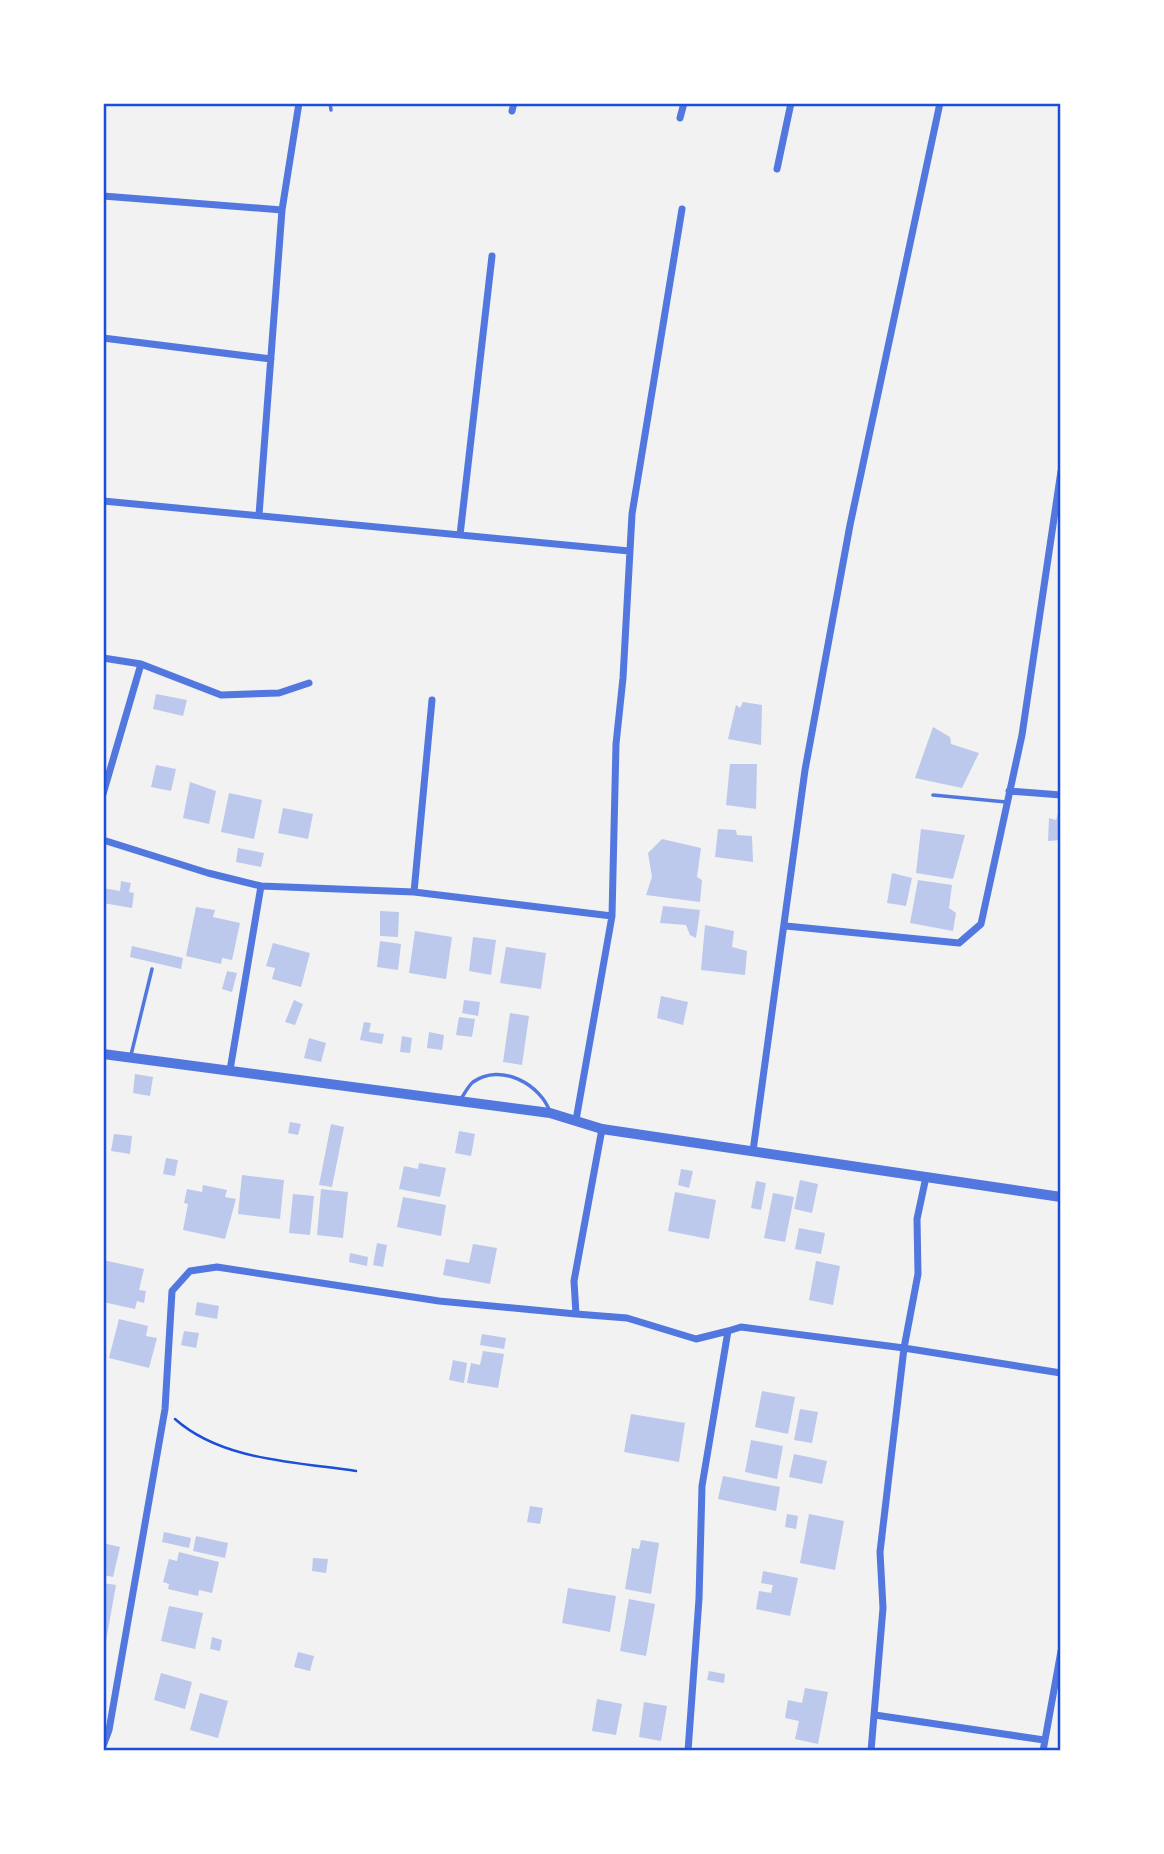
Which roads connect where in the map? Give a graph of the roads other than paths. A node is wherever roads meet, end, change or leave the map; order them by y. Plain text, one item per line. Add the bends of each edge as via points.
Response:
1 (299, 103) edge
2 (330, 103) edge
3 (684, 103) edge
4 (791, 103) edge
5 (940, 103) edge
6 (331, 110) dead end
7 (680, 118) dead end
8 (778, 169) dead end
9 (103, 196) edge
10 (282, 209) junction
11 (682, 209) dead end
12 (492, 256) dead end
13 (103, 338) edge
14 (271, 359) junction
15 (1061, 471) edge
16 (103, 501) edge
17 (259, 515) junction
18 (460, 535) junction
19 (629, 551) junction
20 (103, 658) edge
21 (141, 664) junction
22 (309, 683) dead end
23 (432, 700) dead end
24 (1009, 791) junction
25 (103, 793) edge
26 (933, 795) dead end
27 (1061, 795) edge
28 (1006, 802) junction
29 (103, 840) edge
30 (261, 886) junction
31 (414, 892) junction
32 (612, 916) junction
33 (786, 926) junction
34 (152, 969) dead end
35 (103, 1054) edge
36 (131, 1056) junction
37 (230, 1070) junction
38 (459, 1102) junction
39 (550, 1112) junction
40 (576, 1120) junction
41 (602, 1129) junction
42 (753, 1151) junction
43 (926, 1177) junction
44 (1061, 1197) edge
45 (576, 1314) junction
46 (728, 1331) junction
47 (904, 1348) junction
48 (1061, 1373) edge
49 (1061, 1651) edge
50 (875, 1715) junction
51 (1044, 1740) junction
52 (103, 1746) edge
53 (688, 1751) edge
54 (871, 1751) edge
55 (1042, 1751) edge

1 - 10 street
2 - 6 lane
3 - 7 street
4 - 8 street
5 - 33 street via 850,526 805,770
9 - 10 street
10 - 14 street
11 - 19 street
12 - 18 street
13 - 14 street
14 - 17 street
15 - 24 street via 1022,735
16 - 17 street
17 - 18 street
18 - 19 street
19 - 32 street via 616,744
20 - 21 street
21 - 22 street via 221,695 279,693
21 - 25 street
23 - 31 street
24 - 27 street
24 - 28 street
26 - 28 lane
28 - 33 street via 981,924 959,943
29 - 30 street
30 - 31 street
30 - 37 street
31 - 32 street
32 - 40 street
33 - 42 street
34 - 36 lane
35 - 36 street
36 - 37 street
37 - 38 street
38 - 39 street
38 - 39 lane via 471,1083 498,1076 528,1082 545,1098
39 - 40 street
40 - 41 street
41 - 42 street
41 - 45 street via 574,1281
42 - 43 street
43 - 44 street
43 - 47 street via 917,1219 918,1274
45 - 46 street via 627,1318 696,1339
45 - 52 street via 439,1301 217,1267 190,1271 172,1291 155,1483
46 - 47 street via 741,1327
46 - 53 street via 702,1486
47 - 48 street
47 - 50 street via 880,1552 883,1608
49 - 51 street
50 - 51 street
50 - 54 street
51 - 55 street

